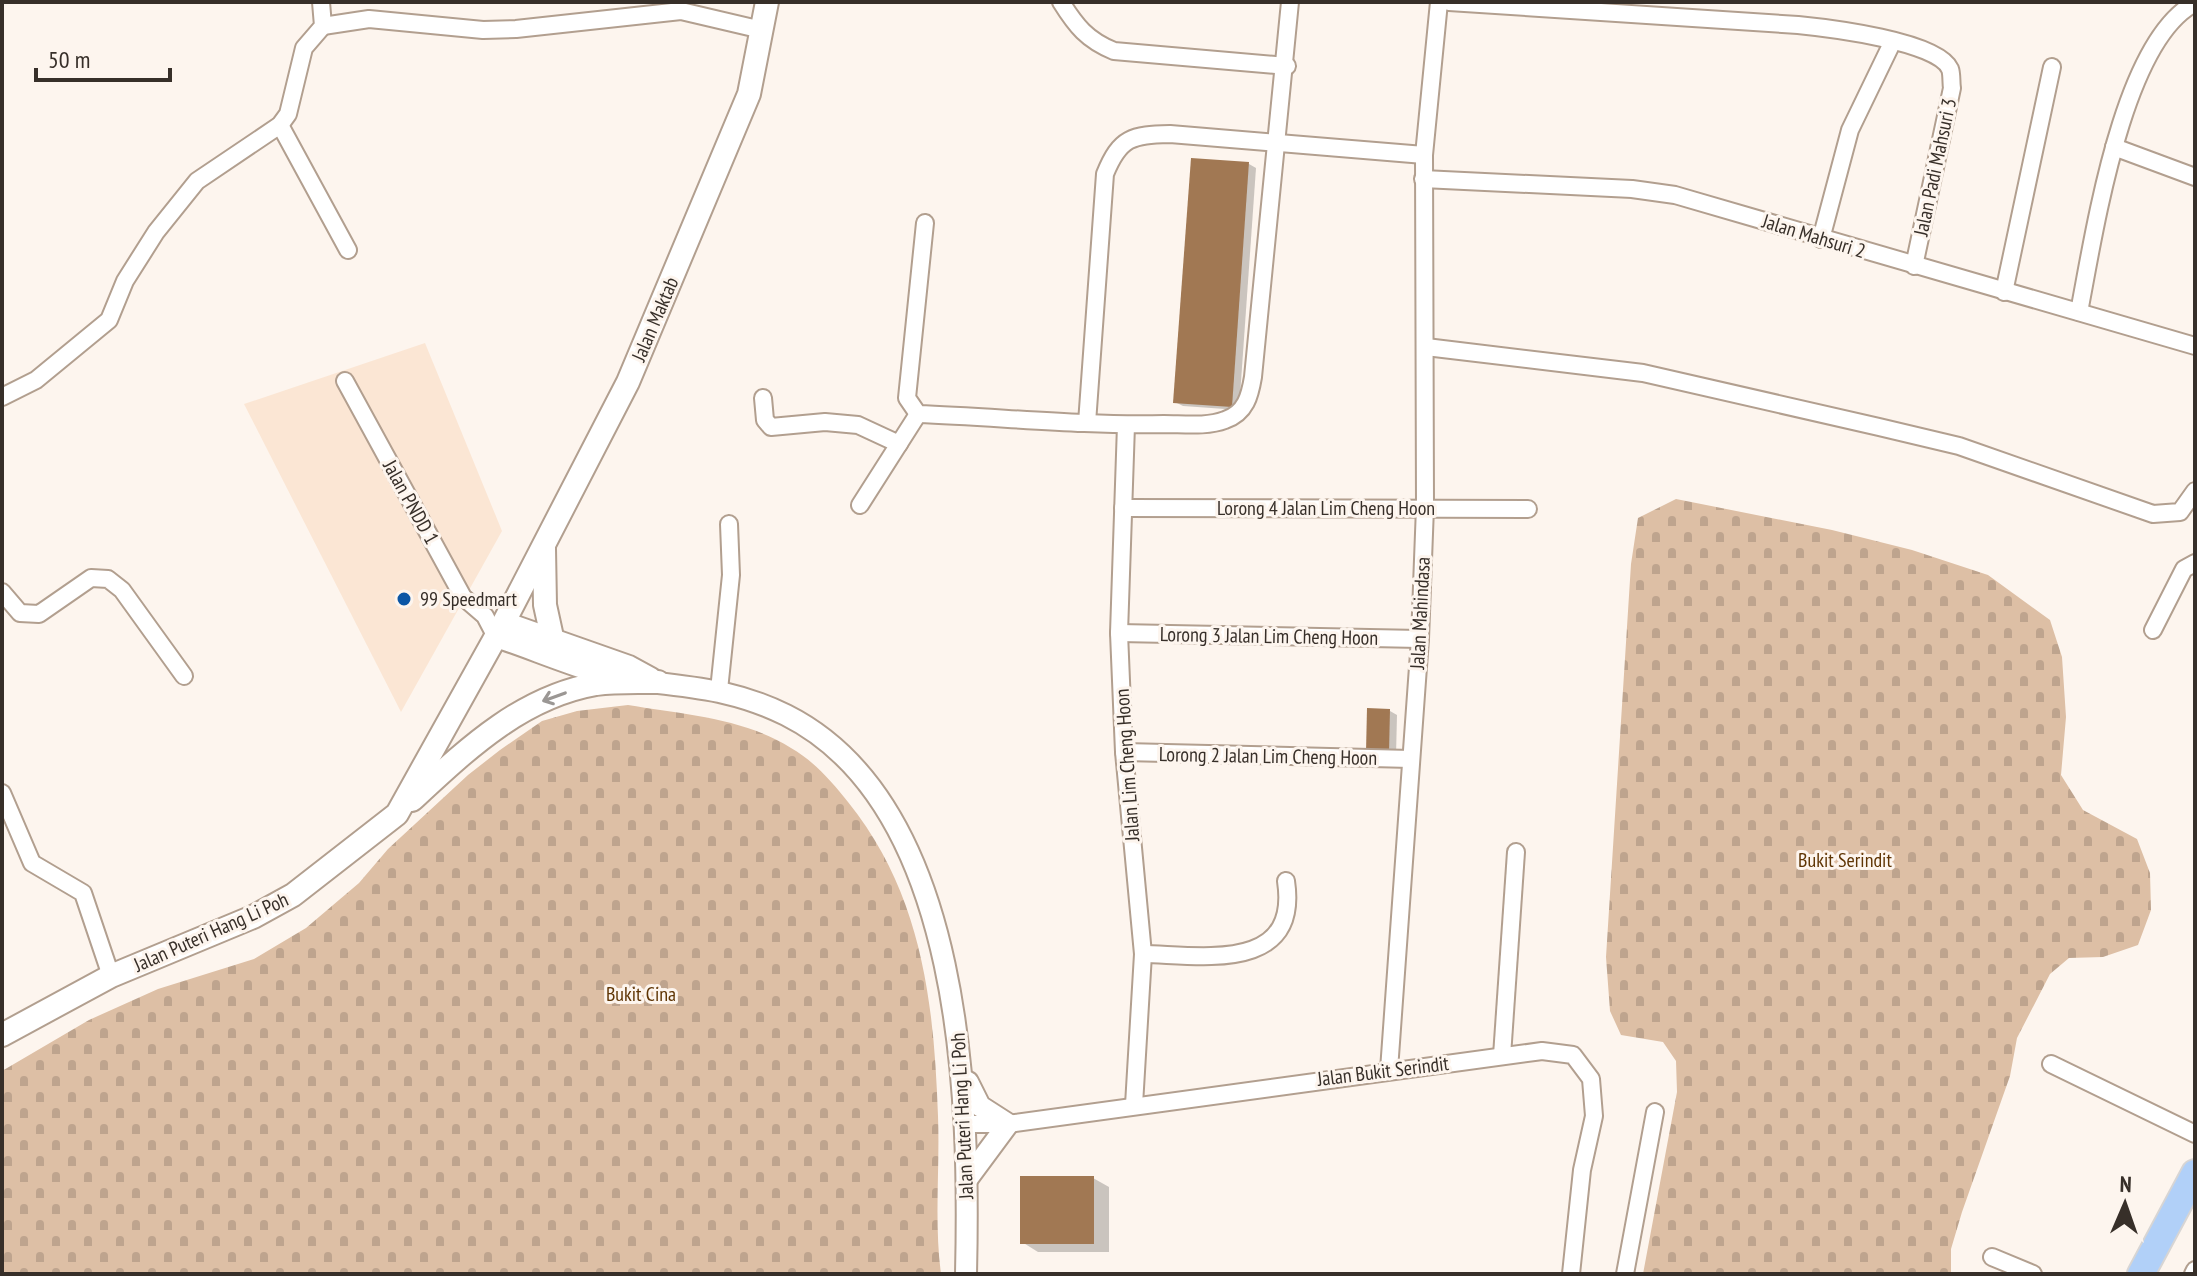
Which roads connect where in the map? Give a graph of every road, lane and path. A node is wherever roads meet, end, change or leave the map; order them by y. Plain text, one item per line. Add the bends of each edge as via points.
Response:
1 (321, 2) edge
2 (767, 2) edge
3 (1061, 2) edge
4 (1290, 2) edge
5 (1439, 2) edge
6 (1449, 2) edge
7 (2195, 3) edge
8 (323, 26) junction
9 (762, 30) junction
10 (1893, 41) junction
11 (1287, 66) junction
12 (2052, 67) dead end
13 (280, 125) junction
14 (1279, 141) junction
15 (2114, 147) junction
16 (1424, 155) junction
17 (2195, 177) edge
18 (1423, 179) junction
19 (925, 223) dead end
20 (1821, 239) junction
21 (348, 250) dead end
22 (1914, 266) junction
23 (2004, 292) junction
24 (2079, 312) junction
25 (2195, 346) edge
26 (1426, 347) junction
27 (345, 381) dead end
28 (2, 397) edge
29 (763, 398) dead end
30 (918, 414) junction
31 (1087, 423) junction
32 (1126, 425) junction
33 (899, 444) junction
34 (2195, 491) edge
35 (860, 505) dead end
36 (1425, 507) junction
37 (1123, 508) junction
38 (1528, 509) dead end
39 (729, 524) dead end
40 (544, 540) junction
41 (2195, 563) edge
42 (2, 592) edge
43 (495, 625) junction
44 (2153, 630) dead end
45 (1119, 633) junction
46 (552, 637) junction
47 (1420, 639) junction
48 (184, 676) dead end
49 (658, 682) junction
50 (719, 690) junction
51 (1124, 752) junction
52 (1411, 759) junction
53 (2, 793) edge
54 (397, 814) junction
55 (1516, 852) dead end
56 (1286, 881) dead end
57 (1143, 954) junction
58 (111, 976) junction
59 (2, 1035) edge
60 (1502, 1056) junction
61 (2051, 1064) dead end
62 (1389, 1070) junction
63 (963, 1073) junction
64 (1134, 1105) junction
65 (1655, 1112) dead end
66 (966, 1124) junction
67 (1008, 1124) junction
68 (2195, 1134) edge
69 (2195, 1173) edge
70 (968, 1178) junction
71 (1992, 1257) dead end
72 (966, 1274) edge
73 (1571, 1274) edge
74 (1625, 1274) edge
75 (2033, 1274) edge
76 (2141, 1274) edge

1 - 8 street
2 - 9 main road, Jalan Maktab
3 - 11 street via 1078,30 1114,51
4 - 11 street
5 - 16 street, Jalan Mahindasa
6 - 10 street via 1798,25
7 - 15 street via 2166,30 2137,81
8 - 9 street via 369,19 516,29 681,11
8 - 13 street via 304,48 288,114
9 - 40 main road, Jalan Maktab via 749,94 656,317 628,382
10 - 20 street via 1850,130
10 - 22 street, Jalan Padi Mahsuri 3 via 1938,56 1950,69 1952,88
11 - 14 street
12 - 23 street
13 - 21 street
13 - 28 street via 197,181 156,232 125,281 109,320 36,380
14 - 16 street
14 - 31 street via 1143,135 1124,141 1112,155 1105,174
14 - 32 street via 1250,396 1241,411 1226,420
15 - 17 street
15 - 24 street
16 - 18 street, Jalan Mahindasa
18 - 20 street, Jalan Mahsuri 2 via 1675,195
18 - 26 street, Jalan Mahindasa
19 - 30 street via 907,398
20 - 22 street, Jalan Mahsuri 2
22 - 23 street, Jalan Mahsuri 2
23 - 24 street, Jalan Mahsuri 2
24 - 25 street, Jalan Mahsuri 2
26 - 34 street via 1643,373 1864,423 1959,446 2153,514 2180,512
26 - 36 street, Jalan Mahindasa
27 - 43 street, Jalan PNDD 1 via 463,597
29 - 33 street via 771,427 858,425
30 - 31 street
30 - 33 street
31 - 32 street
32 - 37 street, Jalan Lim Cheng Hoon
33 - 35 street
36 - 37 street, Lorong 4 Jalan Lim Cheng Hoon
36 - 38 street, Lorong 4 Jalan Lim Cheng Hoon
36 - 47 street, Jalan Mahindasa
37 - 45 street, Jalan Lim Cheng Hoon
39 - 50 street via 731,575
40 - 43 main road, Jalan Maktab
40 - 46 main road via 545,605
41 - 44 street via 2184,569
42 - 48 street via 20,613 39,614 91,578 108,579 122,590
43 - 46 street, Jalan Puteri Hang Li Poh
43 - 49 street, Jalan Puteri Hang Li Poh via 625,679
43 - 54 main road, Jalan Puteri Hang Li Poh
45 - 47 street, Lorong 3 Jalan Lim Cheng Hoon
45 - 51 street, Jalan Lim Cheng Hoon
46 - 49 street, Jalan Puteri Hang Li Poh
47 - 52 street, Jalan Mahindasa
49 - 50 street, Jalan Puteri Hang Li Poh
49 -> 54 main road via 598,684 539,702 470,746
50 - 63 street, Jalan Puteri Hang Li Poh via 787,716 851,766 879,801 924,895 946,964
51 - 52 street, Lorong 2 Jalan Lim Cheng Hoon
51 - 57 street, Jalan Lim Cheng Hoon
52 - 62 street, Jalan Mahindasa
53 - 58 street via 32,863 83,893
54 - 58 main road, Jalan Puteri Hang Li Poh via 293,895
55 - 60 street
56 - 57 street via 1280,924 1251,953
57 - 64 street, Jalan Lim Cheng Hoon
58 - 59 main road, Jalan Puteri Hang Li Poh
60 - 62 street, Jalan Bukit Serindit
60 - 73 street, Jalan Bukit Serindit via 1542,1051 1573,1055 1591,1079 1594,1116 1582,1170
61 - 68 street
62 - 64 street, Jalan Bukit Serindit
63 - 66 street, Jalan Puteri Hang Li Poh
63 - 67 street via 980,1106
64 - 67 street, Jalan Bukit Serindit
65 - 74 street
66 - 67 street, Jalan Bukit Serindit
66 - 70 street, Jalan Puteri Hang Li Poh
67 - 70 street
69 - 76 main road
70 - 72 street, Jalan Puteri Hang Li Poh
71 - 75 street

